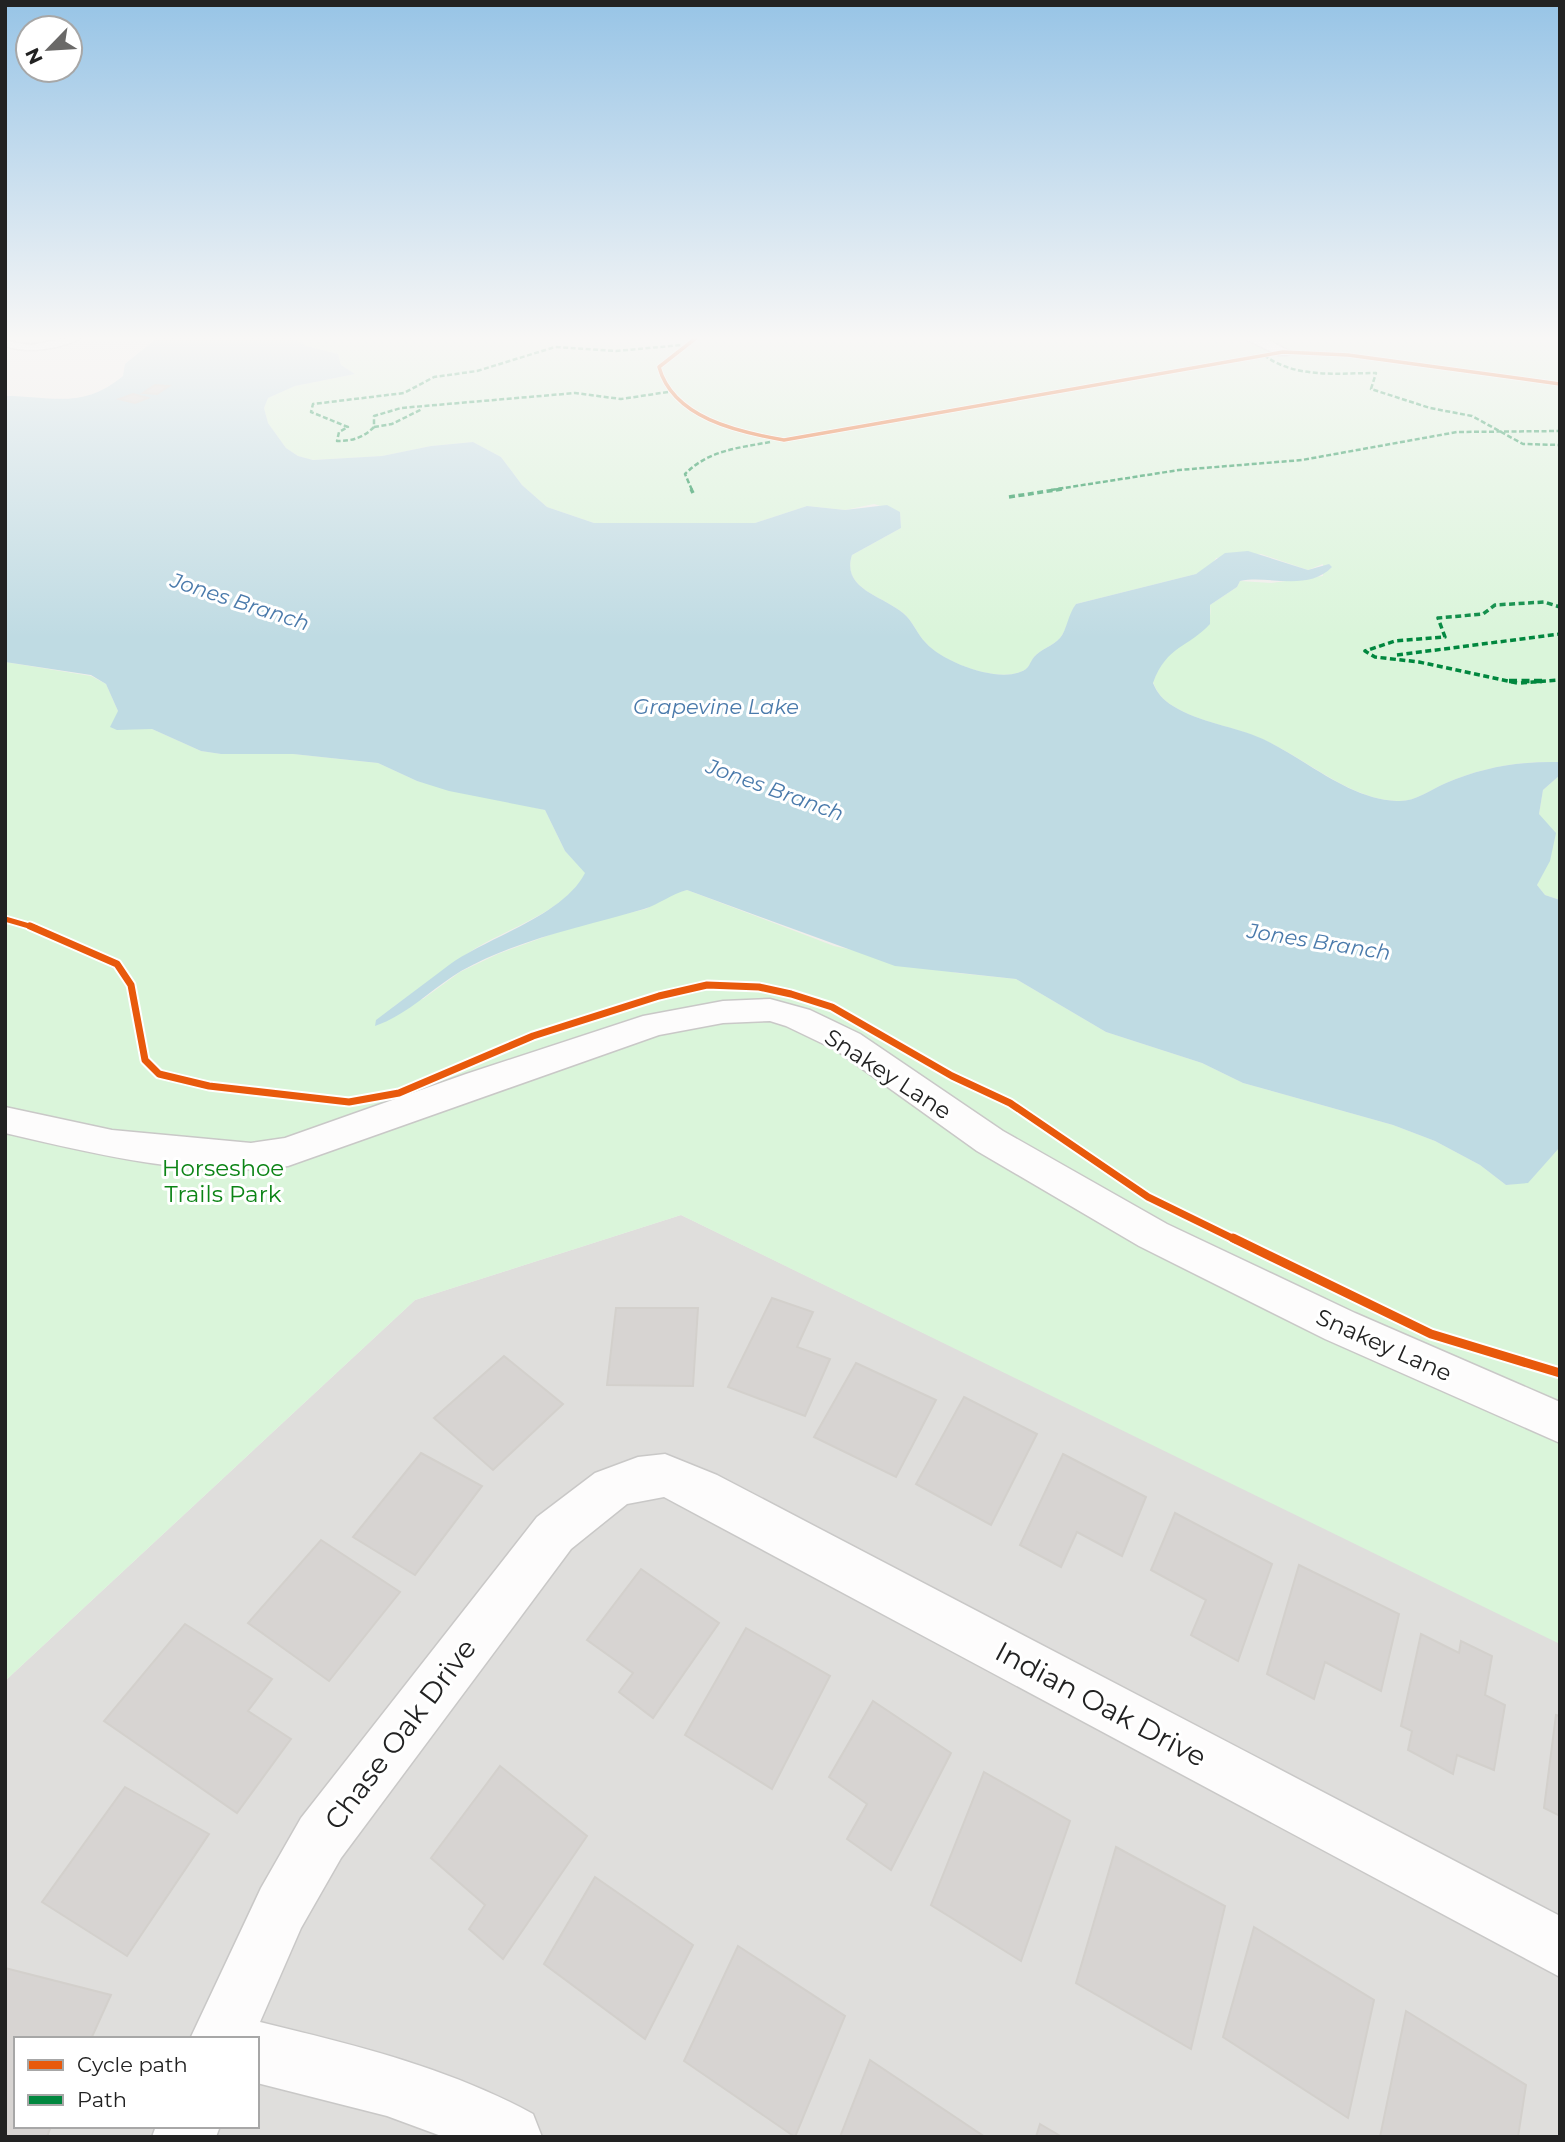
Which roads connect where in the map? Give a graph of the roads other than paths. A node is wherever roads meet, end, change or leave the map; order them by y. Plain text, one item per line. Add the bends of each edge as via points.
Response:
1 (5, 1120) edge
2 (1560, 1423) edge
3 (638, 1478) joint
4 (1560, 1948) edge
5 (221, 2037) edge
6 (259, 2053) edge
7 (510, 2137) edge

1 - 2 street, Snakey Lane via 113,1144 251,1157 288,1152 655,1024 723,1012 771,1010 848,1042 990,1141 1153,1235 1340,1326
3 - 4 street, Indian Oak Drive via 665,1475 701,1490
3 - 5 street, Chase Oak Drive via 611,1488 554,1534 321,1838 281,1908
6 - 7 street via 409,2092

